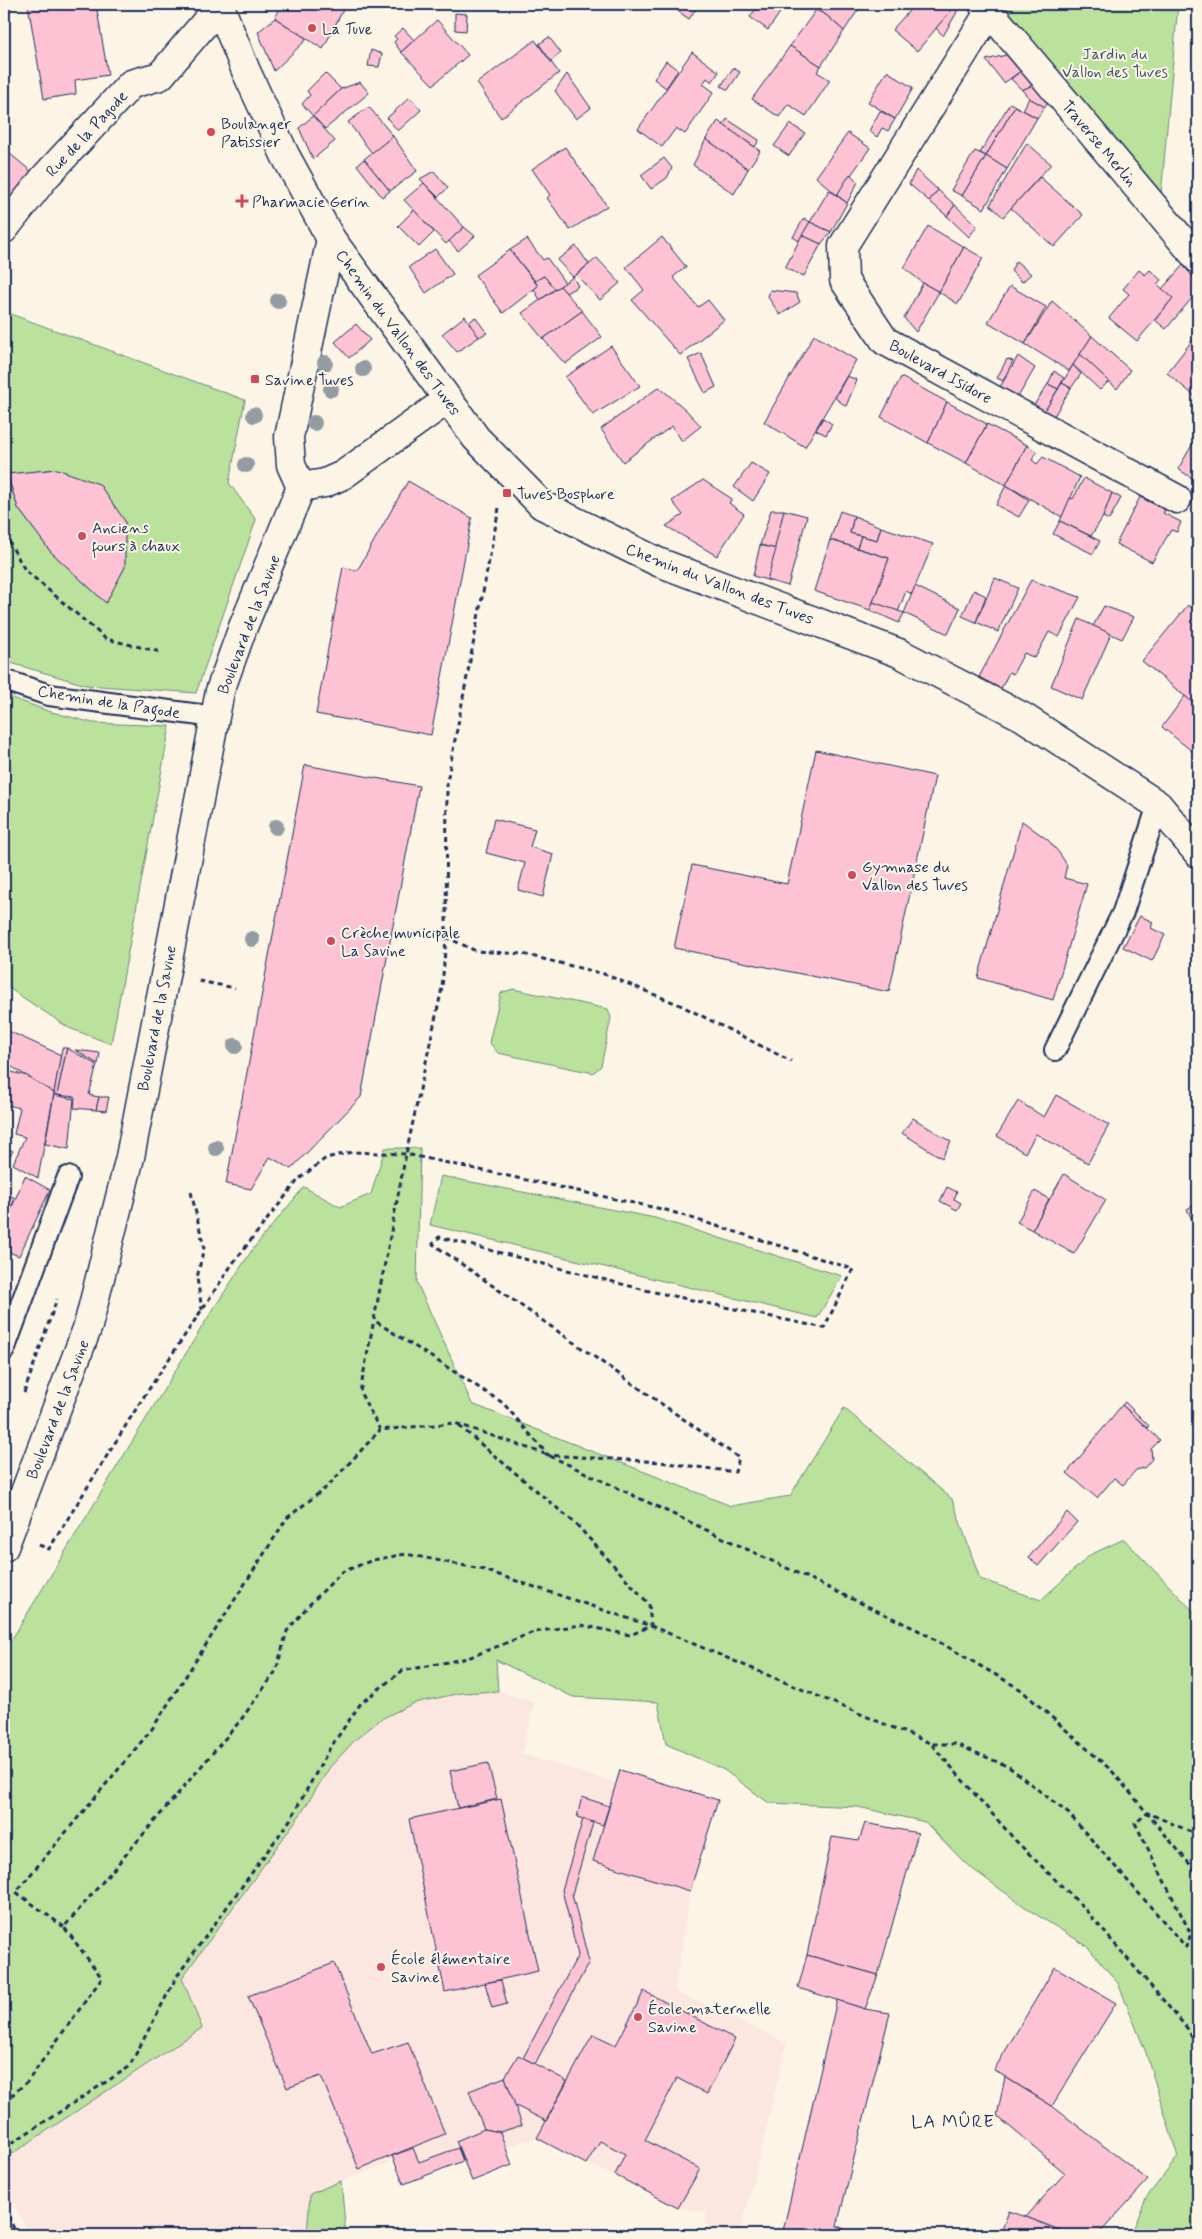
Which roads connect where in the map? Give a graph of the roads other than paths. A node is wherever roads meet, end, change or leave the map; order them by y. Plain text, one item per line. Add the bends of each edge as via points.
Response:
1 (220, 8) edge
2 (986, 8) edge
3 (4, 229) edge
4 (331, 239) junction
5 (1198, 259) edge
6 (447, 400) junction
7 (301, 487) junction
8 (1177, 499) dead end
9 (4, 680) edge
10 (215, 717) junction
11 (1158, 805) junction
12 (1198, 854) edge
13 (1054, 1050) dead end
14 (68, 1177) dead end
15 (4, 1350) edge
16 (7, 1540) edge

1 - 3 street, Rue de la Pagode via 160,76 132,84 45,177
1 - 4 street, Chemin du Vallon des Tuves via 285,155
2 - 5 street, Traverse Merlin
2 - 8 street, Boulevard Isidore via 843,246 844,280 885,341
4 - 6 street, Chemin du Vallon des Tuves
4 - 7 street via 290,437 291,464
6 - 7 street via 343,475
6 - 11 street, Chemin du Vallon des Tuves via 476,438 542,505 658,562 898,653 1023,717
7 - 10 street, Boulevard de la Savine via 243,627 220,691
9 - 10 lane, Chemin de la Pagode via 49,695
10 - 16 street, Boulevard de la Savine via 130,1157 88,1326
11 - 12 street, Chemin du Vallon des Tuves
11 - 13 lane via 1123,912
14 - 15 lane

